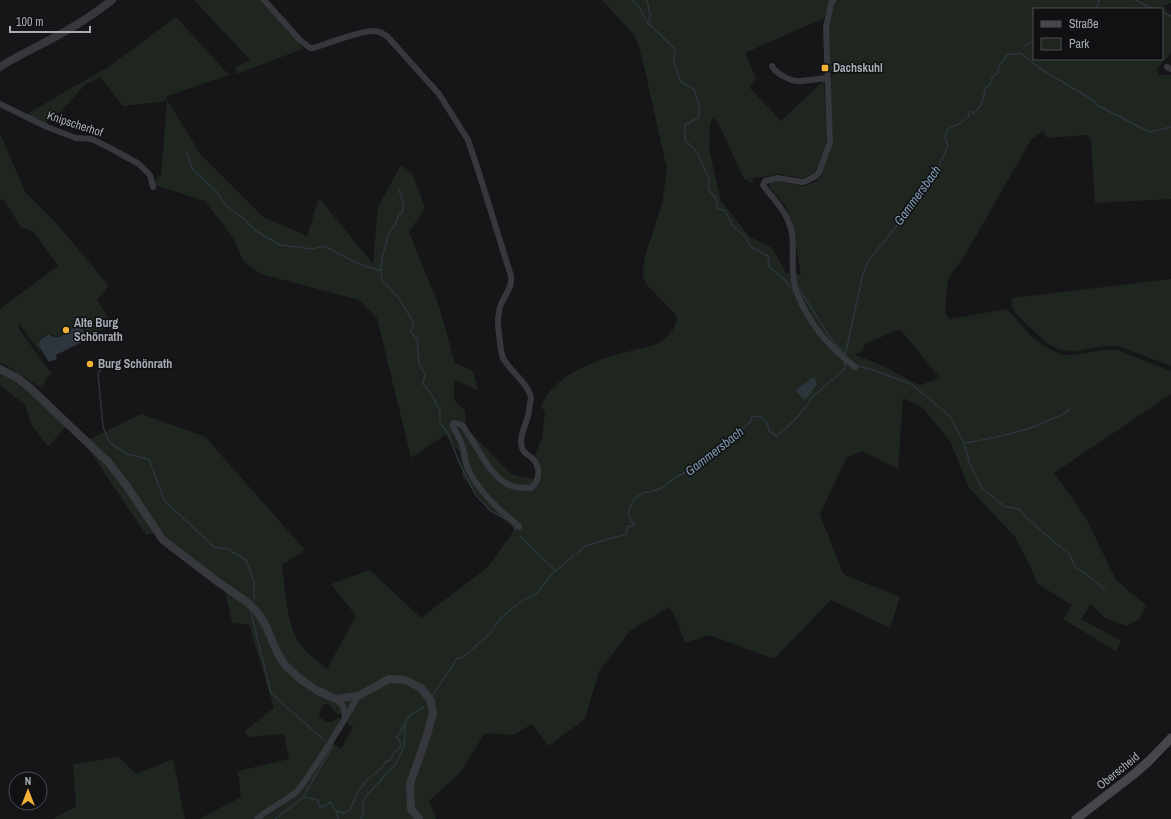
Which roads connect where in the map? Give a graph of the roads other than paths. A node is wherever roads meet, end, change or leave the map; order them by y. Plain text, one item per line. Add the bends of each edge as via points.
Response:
1 (112, 0) edge
2 (264, 0) edge
3 (834, 0) edge
4 (772, 66) dead end
5 (0, 67) edge
6 (827, 78) junction
7 (0, 104) edge
8 (153, 187) dead end
9 (855, 367) dead end
10 (0, 369) edge
11 (519, 527) dead end
12 (358, 696) junction
13 (336, 699) junction
14 (345, 719) junction
15 (1171, 738) edge
16 (257, 819) edge
17 (418, 819) edge
18 (1076, 819) edge

1 - 5 street via 70,29
2 - 11 street via 310,48 371,31 387,36 433,86 468,140 511,276 510,286 498,317 501,353 524,383 531,398 521,443 523,452 533,459 537,466 537,483 531,488 519,488 500,479 463,426 458,423 454,423 453,426 473,477 489,499
3 - 6 street via 826,27
4 - 6 street via 779,74 794,81
6 - 9 street via 830,142 819,172 802,182 777,178 765,181 763,185 782,207 790,224 796,291 806,312 841,357
7 - 8 street, Knipscherhof via 47,128 76,138 92,139 110,148 139,164 150,175
10 - 13 street via 29,387 109,463 163,540 247,602 258,613 285,665 316,690
12 - 13 street
12 - 14 street
12 - 17 street via 389,679 405,680 421,688 431,701 433,713 410,784 412,809
13 - 14 street via 343,706
14 - 16 street via 297,791
15 - 18 main road, Oberscheid via 1133,775

